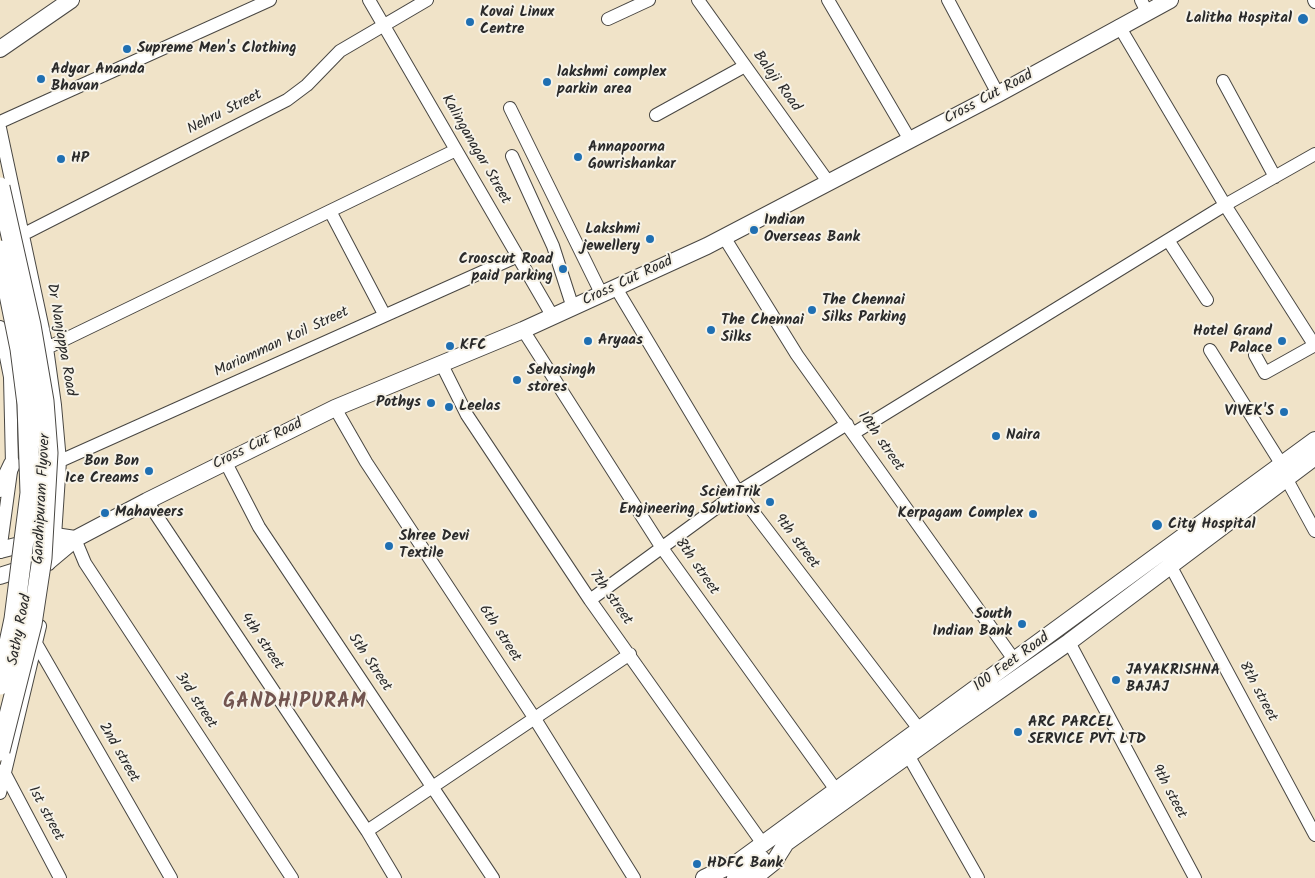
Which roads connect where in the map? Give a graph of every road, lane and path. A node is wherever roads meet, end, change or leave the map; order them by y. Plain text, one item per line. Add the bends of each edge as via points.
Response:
1 (71, 0) edge
2 (270, 0) edge
3 (369, 0) edge
4 (427, 0) edge
5 (649, 0) edge
6 (698, 0) edge
7 (828, 0) edge
8 (948, 0) edge
9 (1170, 0) edge
10 (1144, 6) edge
11 (608, 19) dead end
12 (383, 25) junction
13 (1120, 26) junction
14 (0, 49) edge
15 (745, 66) junction
16 (1223, 81) dead end
17 (998, 94) junction
18 (510, 108) dead end
19 (656, 115) dead end
20 (0, 122) edge
21 (0, 128) edge
22 (910, 140) junction
23 (456, 150) junction
24 (1315, 154) edge
25 (512, 156) dead end
26 (1275, 177) junction
27 (829, 183) junction
28 (0, 187) edge
29 (1225, 206) junction
30 (330, 210) junction
31 (24, 234) junction
32 (724, 237) junction
33 (1168, 240) junction
34 (0, 250) edge
35 (518, 256) junction
36 (608, 292) junction
37 (1207, 300) dead end
38 (573, 308) junction
39 (384, 314) junction
40 (554, 317) junction
41 (0, 327) edge
42 (523, 330) junction
43 (1315, 346) edge
44 (47, 348) junction
45 (1210, 350) dead end
46 (1255, 355) dead end
47 (442, 365) junction
48 (5, 380) edge
49 (335, 408) junction
50 (851, 429) junction
51 (1315, 440) edge
52 (1315, 457) edge
53 (60, 461) junction
54 (226, 461) junction
55 (6, 463) edge
56 (1284, 472) junction
57 (0, 489) edge
58 (738, 492) junction
59 (147, 501) junction
60 (1315, 531) edge
61 (55, 536) junction
62 (74, 539) junction
63 (662, 548) junction
64 (0, 551) edge
65 (50, 560) junction
66 (1170, 565) junction
67 (0, 576) edge
68 (590, 600) junction
69 (1069, 642) junction
70 (37, 645) junction
71 (630, 654) junction
72 (1015, 661) junction
73 (0, 685) edge
74 (535, 719) junction
75 (918, 729) junction
76 (0, 751) edge
77 (908, 755) junction
78 (2, 769) edge
79 (432, 786) junction
80 (836, 790) junction
81 (0, 792) edge
82 (367, 831) junction
83 (1315, 835) edge
84 (763, 844) junction
85 (748, 874) edge
86 (60, 878) edge
87 (171, 878) edge
88 (292, 878) edge
89 (395, 878) edge
90 (493, 878) edge
91 (634, 878) edge
92 (704, 878) edge
93 (718, 878) edge
94 (978, 878) edge
95 (1195, 878) edge

1 - 14 main road
2 - 20 street
3 - 12 street, Kalinganagar Street
4 - 12 street, Nehru Street
5 - 11 street
6 - 15 street, Balaji Road
7 - 22 street
8 - 17 street
9 - 10 main road, Cross Cut Road
10 - 13 main road, Cross Cut Road
12 - 23 street, Kalinganagar Street
12 - 31 street, Nehru Street via 340,52 287,100
13 - 17 main road, Cross Cut Road
13 - 29 street
15 - 19 street
15 - 27 street, Balaji Road
16 - 26 street
17 - 22 main road, Cross Cut Road
18 - 36 street, 9th street
21 - 31 street, Dr Nanjappa Road
22 - 27 main road, Cross Cut Road
23 - 30 street
23 - 35 street, Kalinganagar Street
24 - 26 street
25 - 38 street via 553,246
26 - 29 street
27 - 32 main road, Cross Cut Road
28 - 76 highway, Gandhipuram Flyover, bridge via 31,325 44,401 48,453 42,552 32,624
29 - 33 street
29 - 43 street
30 - 39 street
30 - 44 street
31 - 44 street, Dr Nanjappa Road
32 - 36 main road, Cross Cut Road
32 - 50 street, 10th street via 797,355
33 - 37 street
33 - 50 street
34 - 73 highway, Gandhipuram Flyover, bridge via 20,349 27,404 30,493 14,619
35 - 39 street, Mariamman Koil Street
35 - 40 street, Kalinganagar Street
36 - 38 main road, Cross Cut Road
36 - 58 street, 9th street
38 - 40 main road, Cross Cut Road
39 - 53 street, Mariamman Koil Street
40 - 42 main road, Cross Cut Road
41 - 48 street
42 - 47 main road, Cross Cut Road
42 - 63 street, 8th street
43 - 46 street via 1265,373
44 - 53 street, Dr Nanjappa Road
45 - 56 street
47 - 49 main road, Cross Cut Road
47 - 68 street, 7th street via 467,415
48 - 55 street
49 - 54 main road, Cross Cut Road
49 - 74 street, 6th street
50 - 58 street
50 - 72 street, 10th street
51 - 56 main road, 100 Feet Road
52 - 56 main road, 100 Feet Road
53 - 61 street, Dr Nanjappa Road
54 - 59 main road, Cross Cut Road
54 - 79 street, 5th Street via 259,527
55 - 57 main road
55 - 64 street
56 - 60 street
56 - 66 main road, 100 Feet Road
56 - 72 main road, 100 Feet Road
58 - 63 street
58 - 75 street, 9th street
59 - 62 main road, Cross Cut Road
59 - 82 street, 4th street
61 - 62 main road
61 - 64 main road
61 - 65 street, Dr Nanjappa Road
62 - 65 main road, Cross Cut Road
62 - 88 street, 3rd street via 86,563
63 - 68 street
63 - 80 street, 8th street
65 - 67 main road
65 - 70 street, Sathy Road
66 - 69 main road, 100 Feet Road
66 - 83 street, 8th street
68 - 71 street, 7th street
69 - 77 main road, 100 Feet Road
69 - 95 street, 9th steet
70 - 78 street, Sathy Road
70 - 87 street, 2nd street
71 - 74 street
71 - 84 street, 7th street
72 - 75 main road, 100 Feet Road
74 - 79 street
74 - 91 street, 6th street
75 - 80 main road, 100 Feet Road
77 - 85 main road, 100 Feet Road via 786,843 774,862
77 - 94 street
78 - 81 street, Sathy Road
78 - 86 street, 1st street
79 - 82 street
79 - 90 street, 5th Street
80 - 84 main road, 100 Feet Road
82 - 89 street, 4th street
84 - 85 main road, 100 Feet Road
85 - 92 main road, 100 Feet Road
85 - 93 main road

